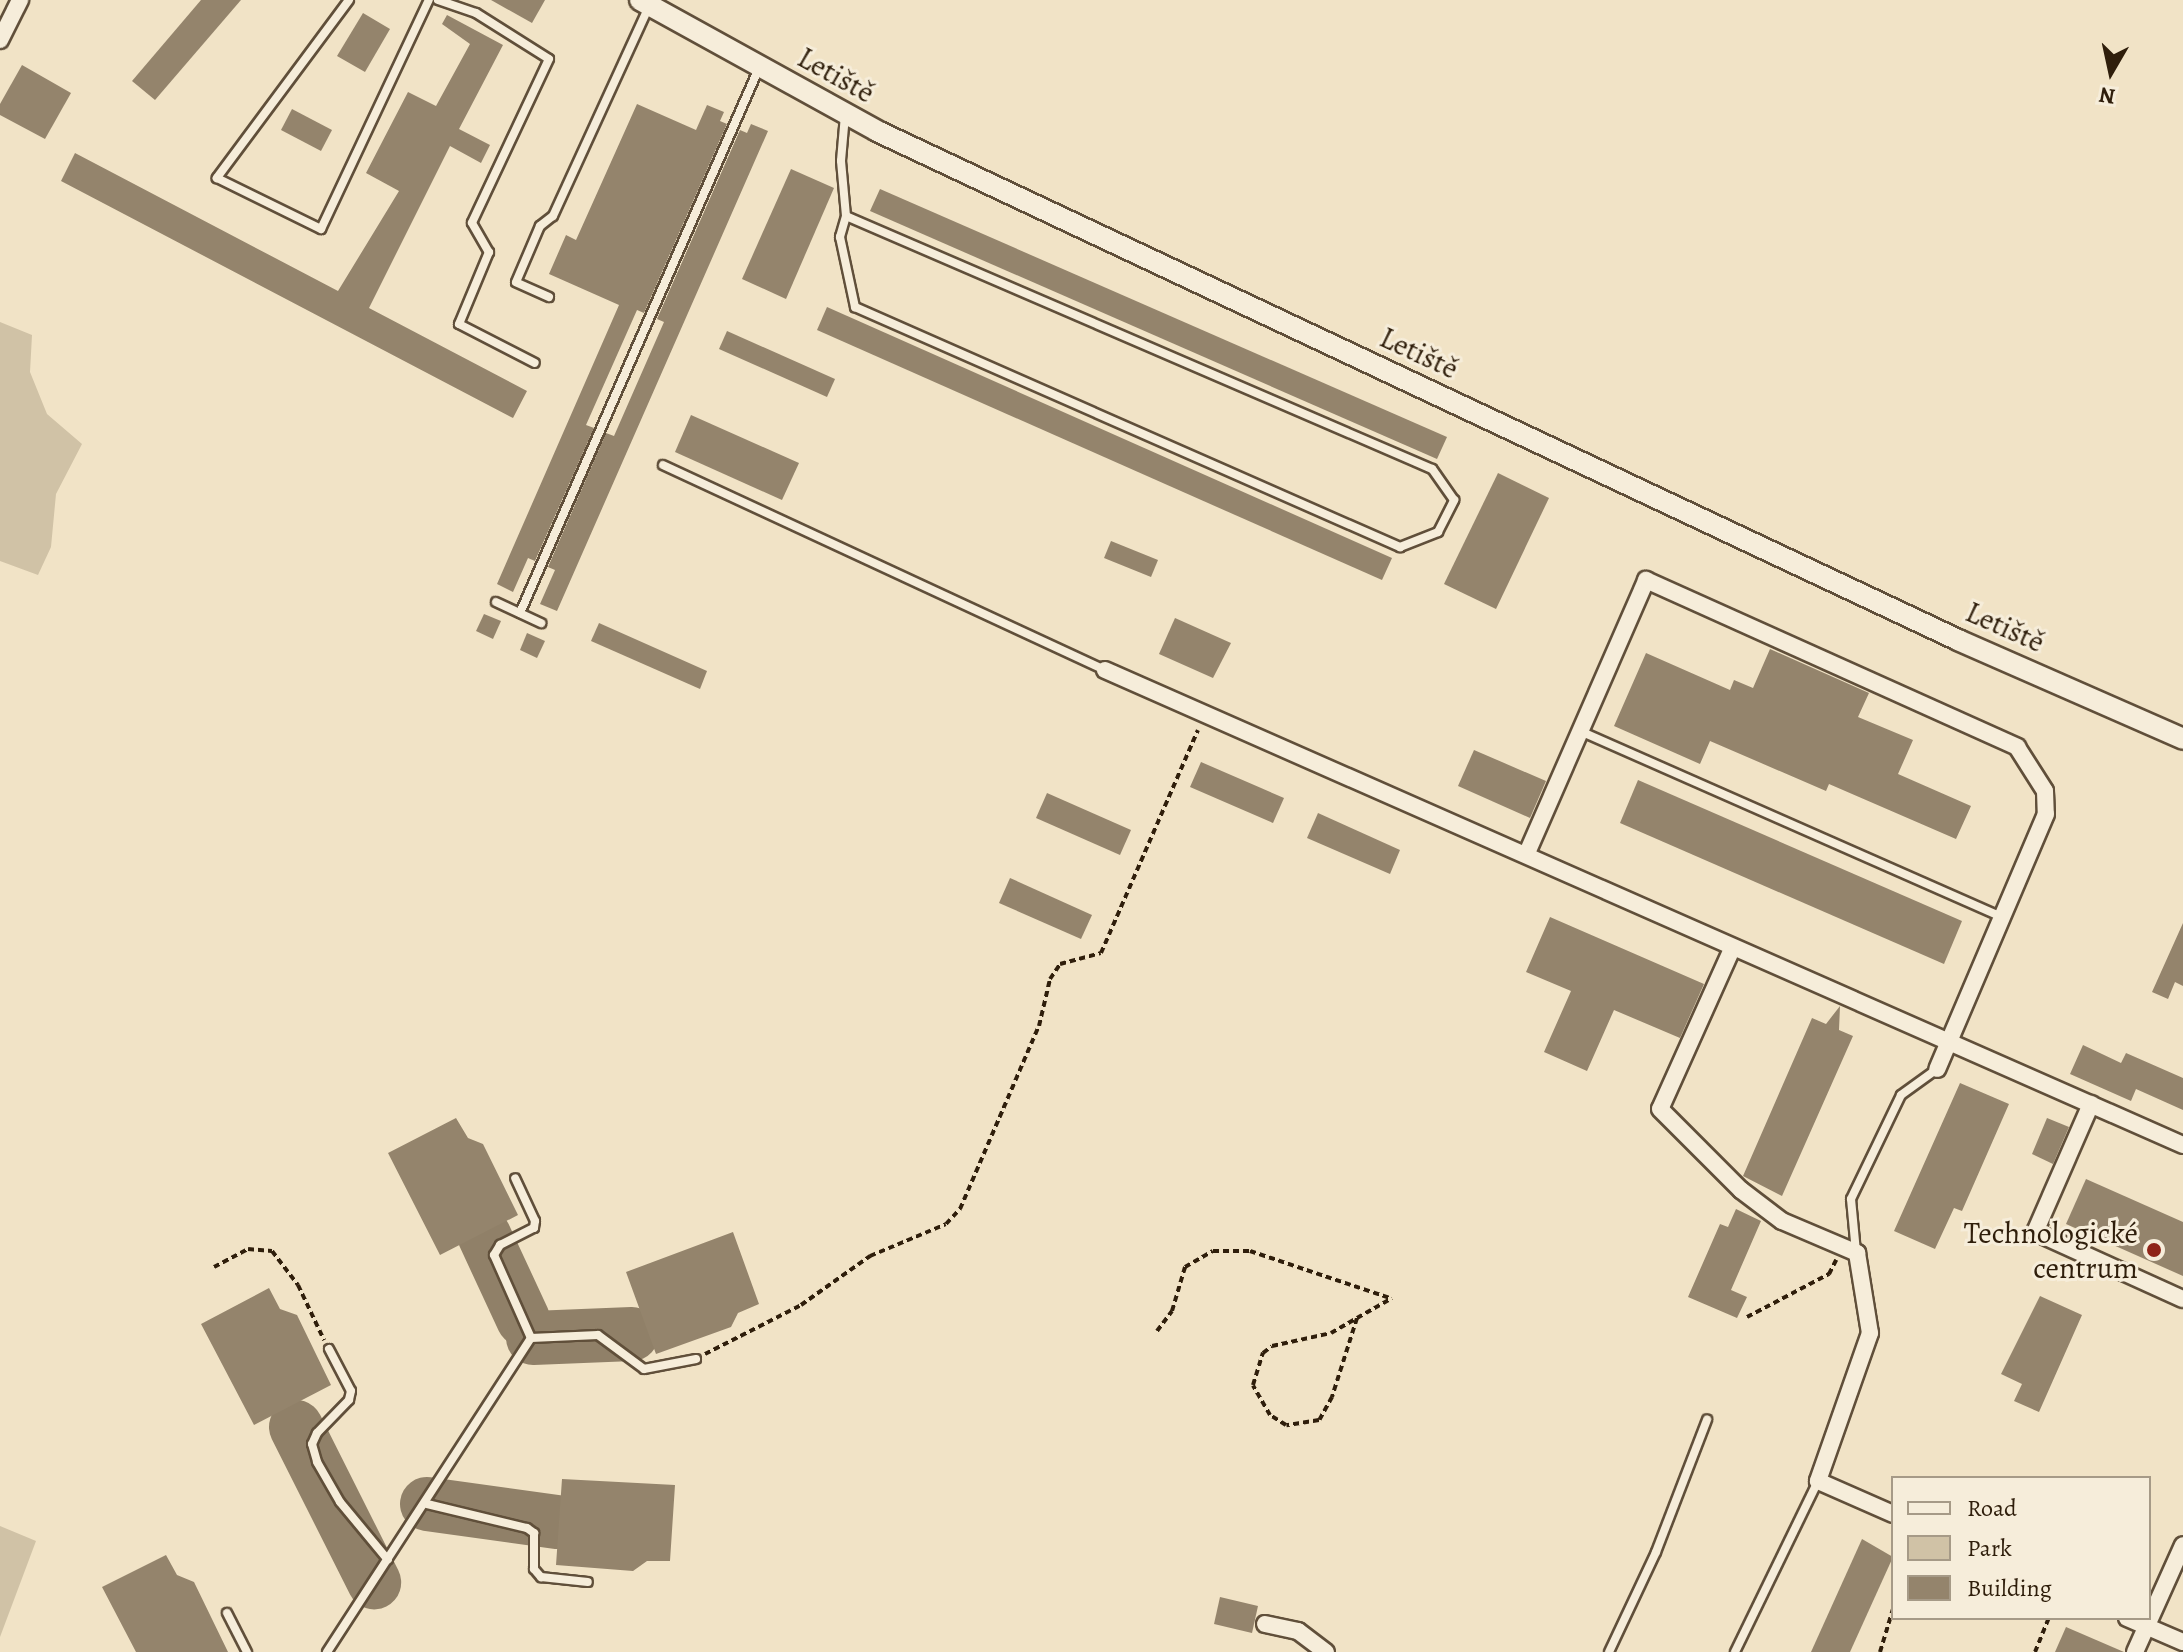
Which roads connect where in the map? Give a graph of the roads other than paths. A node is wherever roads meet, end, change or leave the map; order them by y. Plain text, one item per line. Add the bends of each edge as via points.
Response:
1 (20, 0) edge
2 (349, 0) edge
3 (429, 0) edge
4 (438, 0) edge
5 (645, 3) edge
6 (0, 40) edge
7 (759, 66) junction
8 (845, 114) junction
9 (846, 216) junction
10 (549, 297) dead end
11 (535, 363) dead end
12 (663, 465) dead end
13 (496, 602) dead end
14 (520, 613) junction
15 (541, 623) dead end
16 (1105, 670) joint
17 (1580, 731) junction
18 (2183, 739) edge
19 (1527, 853) junction
20 (2002, 917) junction
21 (1732, 949) junction
22 (1950, 1042) junction
23 (1937, 1069) joint
24 (2091, 1104) junction
25 (2183, 1145) edge
26 (515, 1178) dead end
27 (1849, 1250) junction
28 (2183, 1299) edge
29 (531, 1338) junction
30 (329, 1349) road end
31 (696, 1359) road end
32 (1707, 1420) dead end
33 (1818, 1481) junction
34 (427, 1504) junction
35 (1891, 1513) edge
36 (2183, 1545) edge
37 (388, 1560) junction
38 (588, 1582) dead end
39 (227, 1613) dead end
40 (2151, 1616) edge
41 (2131, 1620) edge
42 (2149, 1620) edge
43 (1265, 1624) dead end
44 (2146, 1627) junction
45 (2183, 1642) edge
46 (247, 1652) edge
47 (327, 1652) edge
48 (1326, 1652) edge
49 (1609, 1652) edge
50 (1735, 1652) edge
51 (2135, 1652) edge

1 - 6 street
2 - 3 lane via 217,178 321,229
4 - 11 lane via 476,13 549,59 472,223 489,252 459,324
5 - 7 street, Letiště
5 - 10 lane via 553,216 540,226 516,282
7 - 8 street, Letiště
7 - 14 lane
8 - 9 lane via 841,161
8 - 18 street, Letiště via 1958,640
9 - 9 lane via 1432,469 1454,500 1438,532 1400,547 855,307 840,237
12 - 16 lane
13 - 14 lane
14 - 15 lane
16 - 19 street
17 - 19 street
17 - 20 lane
17 - 20 street via 1646,580 2017,747 2045,791 2046,814
19 - 21 street
20 - 22 street
21 - 22 street
21 - 27 street via 1660,1109 1741,1190 1782,1221
22 - 23 street
22 - 24 street
23 - 27 lane via 1901,1095 1851,1199
24 - 25 street
24 - 28 street via 2035,1232
26 - 29 lane via 534,1228 500,1245 494,1255
27 - 33 street via 1870,1333
29 - 31 lane via 598,1335 644,1369
29 - 34 lane
30 - 37 lane via 351,1391 349,1400 317,1433 312,1444 317,1462 340,1502
32 - 49 lane via 1656,1552
33 - 35 street
33 - 50 lane
34 - 37 lane
34 - 38 lane via 527,1528 534,1533 534,1569 541,1577
36 - 40 street
37 - 47 lane
39 - 46 lane
41 - 44 street
42 - 44 street
43 - 48 street via 1298,1631
44 - 45 street
44 - 51 street

